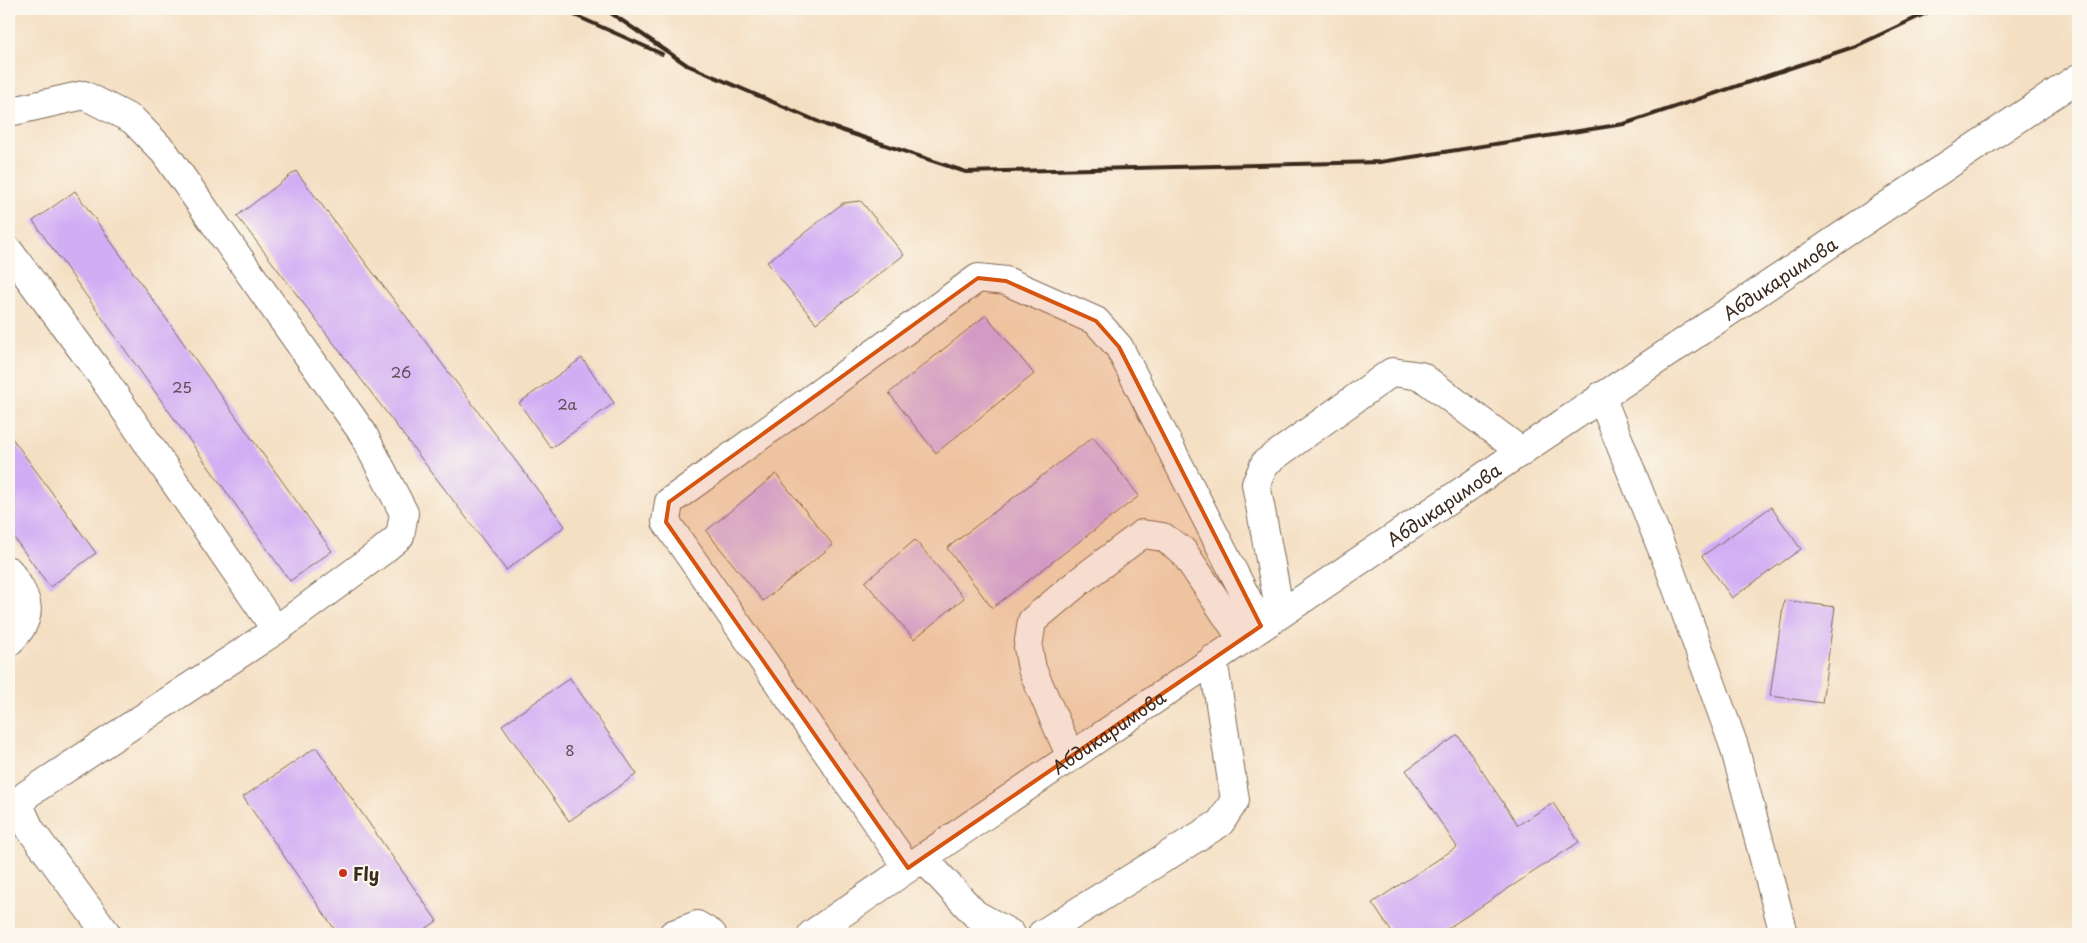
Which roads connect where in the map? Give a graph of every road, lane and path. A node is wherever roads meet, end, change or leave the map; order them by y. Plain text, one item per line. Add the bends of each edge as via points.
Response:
1 (2078, 78) edge
2 (9, 112) edge
3 (9, 251) edge
4 (1601, 396) junction
5 (1522, 452) junction
6 (9, 571) edge
7 (1261, 626) junction
8 (276, 630) junction
9 (9, 642) edge
10 (1213, 659) junction
11 (1071, 757) junction
12 (14, 803) edge
13 (916, 863) junction
14 (975, 924) edge
15 (107, 934) edge
16 (673, 934) edge
17 (712, 934) edge
18 (812, 934) edge
19 (1011, 934) edge
20 (1042, 934) edge
21 (1784, 934) edge

1 - 4 street, Абдикаримова
2 - 8 street via 84,95 133,120 164,152 362,432 404,513 400,536
3 - 8 street via 101,375
4 - 5 street, Абдикаримова
4 - 21 street via 1668,564 1734,746
5 - 7 street, Абдикаримова
5 - 7 street via 1421,376 1392,372 1266,463 1256,484
6 - 9 street via 25,594 27,618 20,632
7 - 10 street, Абдикаримова
7 - 11 street via 1183,551 1163,537 1142,534 1032,620 1028,647 1032,669
7 - 13 street via 1119,347 1096,321 1006,281 978,278 669,502 666,522
8 - 12 street
10 - 11 street, Абдикаримова
10 - 20 street via 1235,800 1220,823
11 - 13 street, Абдикаримова
12 - 15 street
13 - 14 street
13 - 18 street, Абдикаримова
14 - 19 street
16 - 17 street via 696,925

